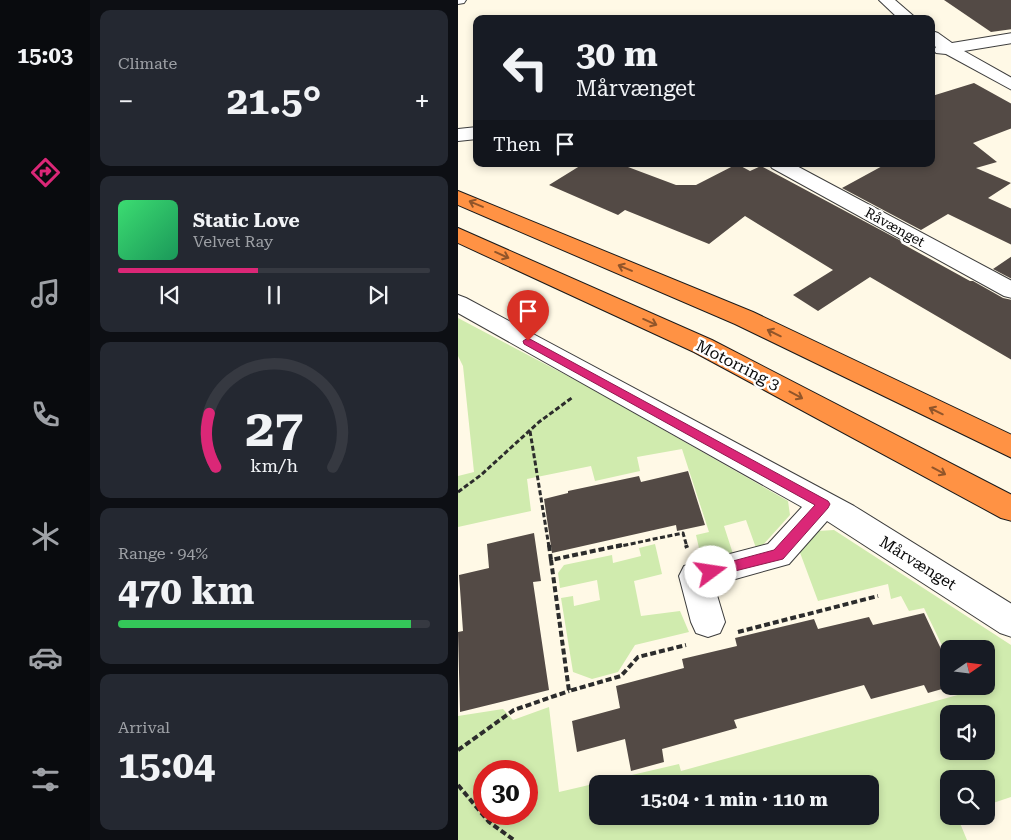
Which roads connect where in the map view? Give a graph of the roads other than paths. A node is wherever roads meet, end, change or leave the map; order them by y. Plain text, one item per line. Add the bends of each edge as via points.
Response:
1 (886, 0) edge
2 (904, 15) edge
3 (935, 38) edge
4 (1012, 38) edge
5 (949, 49) junction
6 (935, 51) edge
7 (1012, 85) edge
8 (473, 134) edge
9 (458, 135) edge
10 (785, 167) edge
11 (458, 197) edge
12 (458, 235) edge
13 (1012, 290) edge
14 (458, 303) edge
15 (1012, 447) edge
16 (823, 504) junction
17 (1012, 509) edge
18 (1012, 622) edge
19 (710, 633) road end

1 - 2 street
3 - 5 street
4 - 5 street
5 - 6 street
5 - 7 street
8 - 9 street
10 - 13 street, Råvænget
15 -> 11 highway via 744,318
12 -> 17 highway, Motorring 3 via 703,346
14 - 16 street, Mårvænget
16 - 18 street, Mårvænget
16 - 19 street via 778,555 695,576

